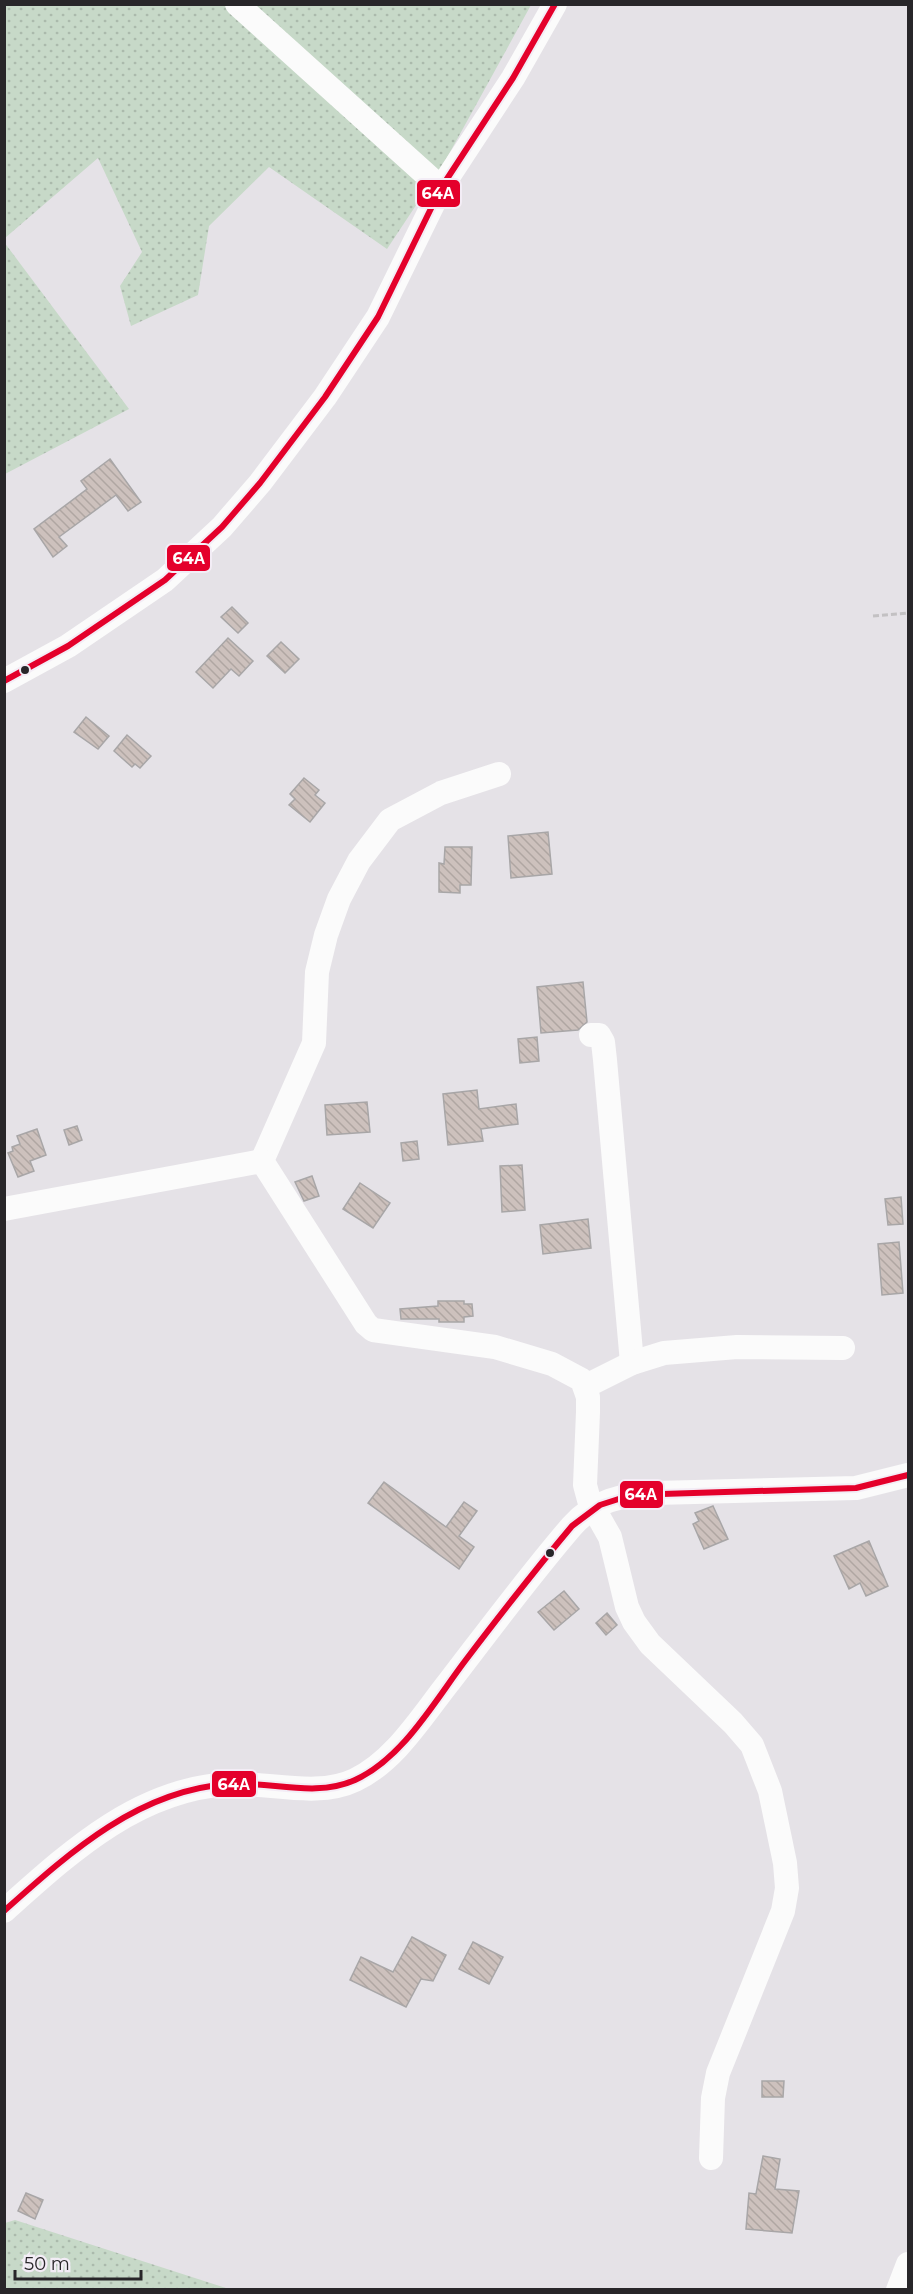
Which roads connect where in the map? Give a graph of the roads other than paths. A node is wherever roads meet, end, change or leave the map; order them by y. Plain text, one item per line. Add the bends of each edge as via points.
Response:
1 (237, 4) edge
2 (555, 4) edge
3 (441, 188) junction
4 (4, 681) edge
5 (499, 774) dead end
6 (591, 1035) dead end
7 (262, 1161) junction
8 (4, 1209) edge
9 (843, 1348) dead end
10 (632, 1363) junction
11 (585, 1386) junction
12 (909, 1475) edge
13 (592, 1507) junction
14 (4, 1911) edge
15 (711, 2158) dead end
16 (909, 2264) edge
17 (898, 2289) edge

1 - 3 street
2 - 3 street via 513,78
3 - 4 street via 378,317 289,446 239,507 189,560 147,592 68,646
5 - 7 street via 441,793 390,820 359,861 326,935 317,972 314,1043
6 - 10 street via 599,1035 603,1042
7 - 8 street
7 - 11 street via 373,1330 495,1347 564,1368
9 - 10 street via 726,1348 664,1353
10 - 11 street
11 - 13 street via 585,1485
12 - 13 street via 856,1488 641,1494
13 - 14 street via 557,1543 415,1726 367,1773 336,1786 230,1784 182,1791 155,1801 78,1847
13 - 15 street via 610,1537 627,1607 641,1634 752,1744 770,1791 785,1863 787,1888 783,1911 715,2086
16 - 17 street

